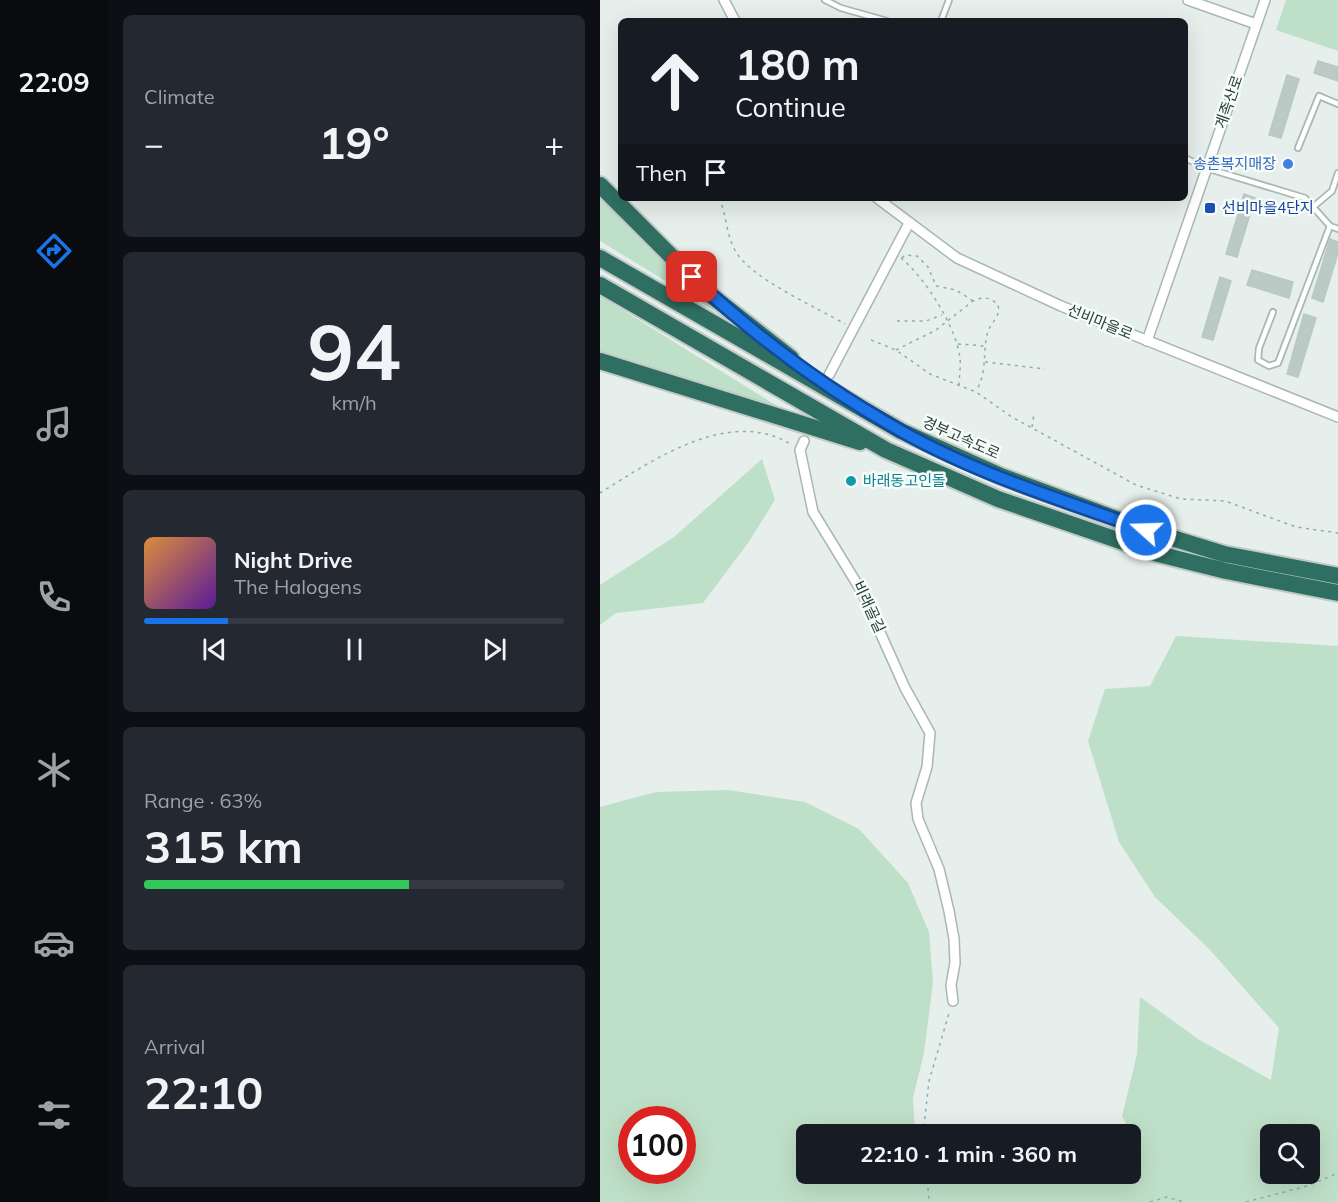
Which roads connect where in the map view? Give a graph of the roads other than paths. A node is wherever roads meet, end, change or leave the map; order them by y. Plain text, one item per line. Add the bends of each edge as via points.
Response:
1 (724, 0) edge
2 (825, 0) edge
3 (949, 0) edge
4 (1188, 0) edge
5 (1265, 0) edge
6 (733, 18) edge
7 (876, 18) edge
8 (942, 18) edge
9 (1256, 24) junction
10 (1338, 104) edge
11 (1298, 148) dead end
12 (1188, 159) edge
13 (1206, 168) junction
14 (1338, 173) edge
15 (600, 185) edge
16 (881, 201) edge
17 (1313, 207) junction
18 (909, 223) junction
19 (1330, 226) junction
20 (1338, 229) edge
21 (600, 258) edge
22 (600, 285) edge
23 (1273, 312) dead end
24 (1147, 341) junction
25 (600, 361) edge
26 (829, 375) dead end
27 (1338, 417) edge
28 (901, 431) junction
29 (802, 445) road end
30 (886, 450) junction
31 (1338, 576) edge
32 (1338, 593) edge
33 (953, 1001) road end

1 - 6 street
2 - 7 lane
3 - 8 lane
4 - 9 street
5 - 9 street, 계족산로
9 - 13 street, 계족산로
10 - 11 lane via 1319,96
12 - 13 lane
13 - 17 lane via 1305,198
13 - 24 street, 계족산로
14 - 17 lane via 1332,191
15 - 28 highway via 741,321 820,380
16 - 18 street, 선비마을로
17 - 19 lane
18 - 24 street, 선비마을로 via 957,258
18 - 26 street
19 - 20 lane
19 - 23 lane via 1278,363 1269,366 1258,360
21 - 28 highway, 경부고속도로
22 - 30 highway
24 - 27 street, 선비마을로
25 - 30 highway
28 - 31 highway, 경부고속도로 via 1001,476 1146,530 1224,554
29 - 33 street, 비래골길 via 813,512 862,592 930,733 927,767 916,803 949,911 954,951
30 - 32 highway via 998,499 1158,554

